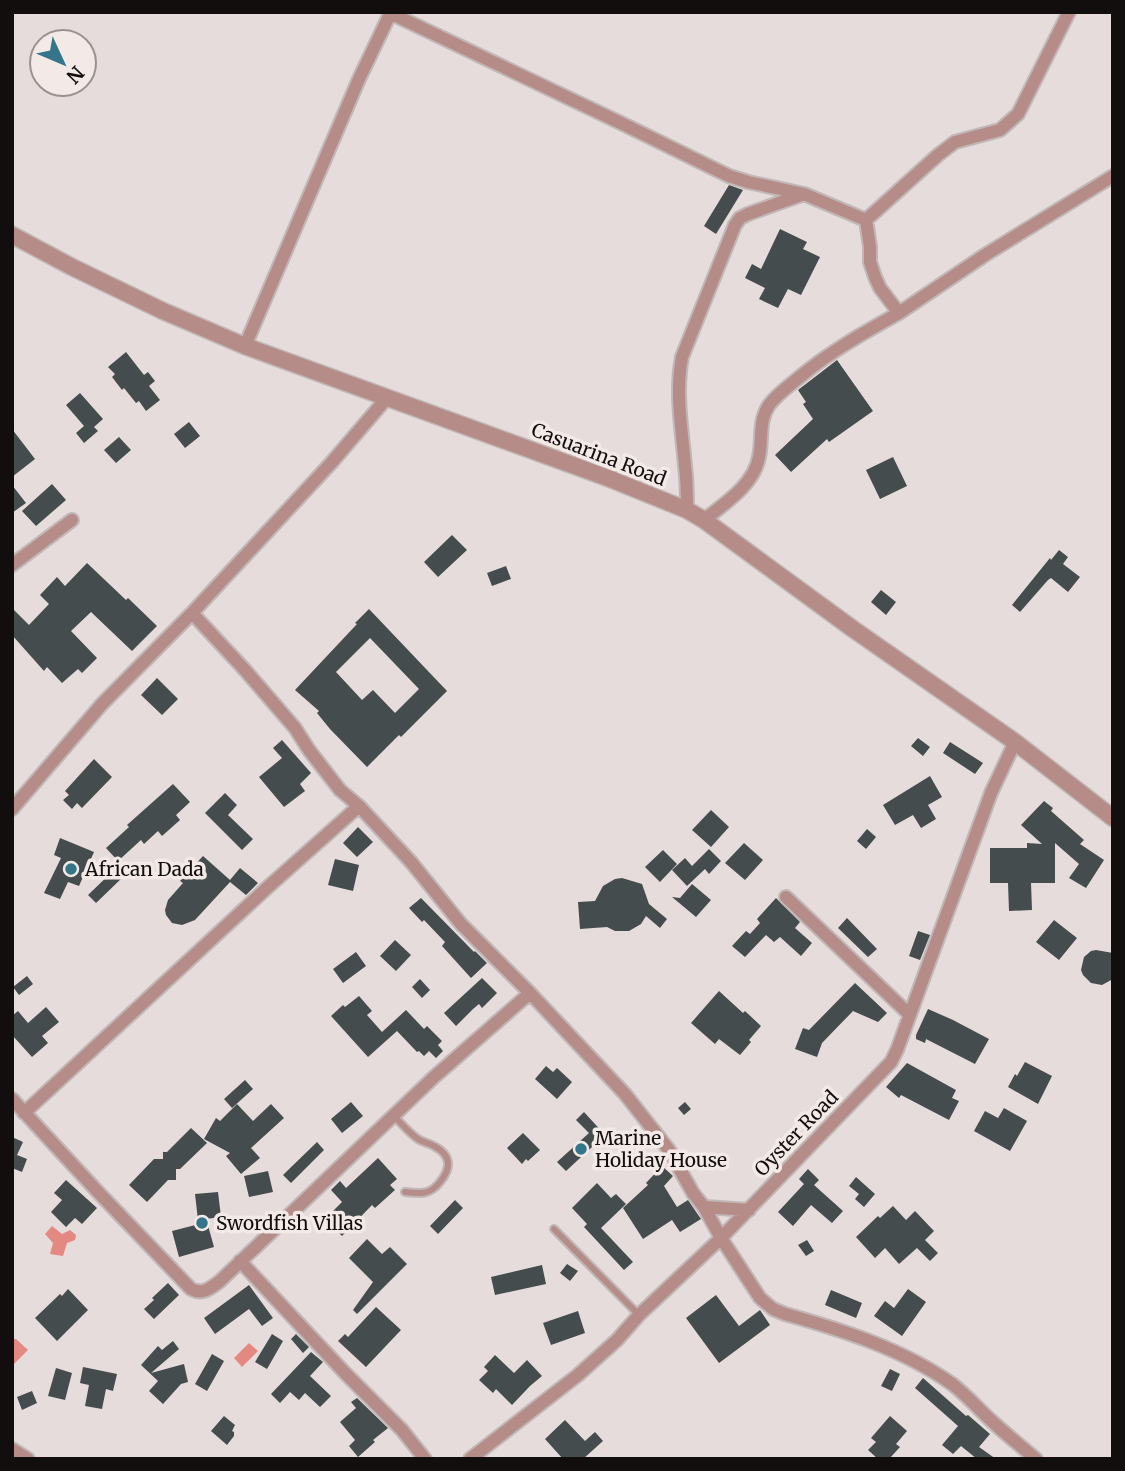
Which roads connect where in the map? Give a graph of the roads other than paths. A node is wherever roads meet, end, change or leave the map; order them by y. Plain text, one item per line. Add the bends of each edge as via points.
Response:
1 (1069, 12) edge
2 (390, 13) edge
3 (1113, 176) edge
4 (804, 194) junction
5 (866, 220) junction
6 (12, 235) edge
7 (899, 313) junction
8 (245, 346) junction
9 (386, 399) junction
10 (687, 510) junction
11 (72, 520) dead end
12 (704, 520) junction
13 (12, 565) edge
14 (192, 613) junction
15 (1015, 742) junction
16 (359, 806) junction
17 (12, 809) edge
18 (1113, 818) edge
19 (786, 897) dead end
20 (530, 993) junction
21 (910, 1015) junction
22 (12, 1099) edge
23 (24, 1113) junction
24 (393, 1115) junction
25 (405, 1192) dead end
26 (704, 1207) junction
27 (749, 1210) junction
28 (554, 1229) dead end
29 (721, 1238) junction
30 (240, 1261) junction
31 (639, 1315) junction
32 (12, 1449) edge
33 (28, 1459) edge
34 (425, 1459) edge
35 (470, 1459) edge
36 (1036, 1459) edge

1 - 5 street via 1018,114 1000,130 955,142
2 - 4 street via 730,176
2 - 8 street
3 - 7 street
4 - 5 street
4 - 10 street via 748,214 735,225 682,357 678,402
5 - 7 street via 875,277
6 - 8 street, Casuarina Road via 163,311
7 - 12 street via 824,357 770,405 761,421 760,457 752,476
8 - 9 street, Casuarina Road
9 - 10 street, Casuarina Road
9 - 14 street
10 - 12 street, Casuarina Road
11 - 13 street
12 - 15 street, Casuarina Road
14 - 16 street via 295,728 340,790
14 - 17 street via 102,704
15 - 18 street, Casuarina Road
15 - 21 street, Oyster Road via 991,793
16 - 20 street via 461,924
16 - 23 street
19 - 21 street
20 - 24 street
20 - 26 street via 625,1094 669,1150
21 - 27 street, Oyster Road via 891,1062
22 - 23 street
23 - 30 street via 191,1289 210,1289
24 - 25 lane via 418,1139 445,1154 449,1163 436,1186 422,1194
24 - 30 street
26 - 27 street
26 - 29 street
27 - 29 street, Oyster Road
28 - 31 lane
29 - 31 street, Oyster Road
29 - 36 street via 760,1298 774,1309 915,1362 965,1395
30 - 34 street
31 - 35 street, Oyster Road via 578,1375
32 - 33 street

